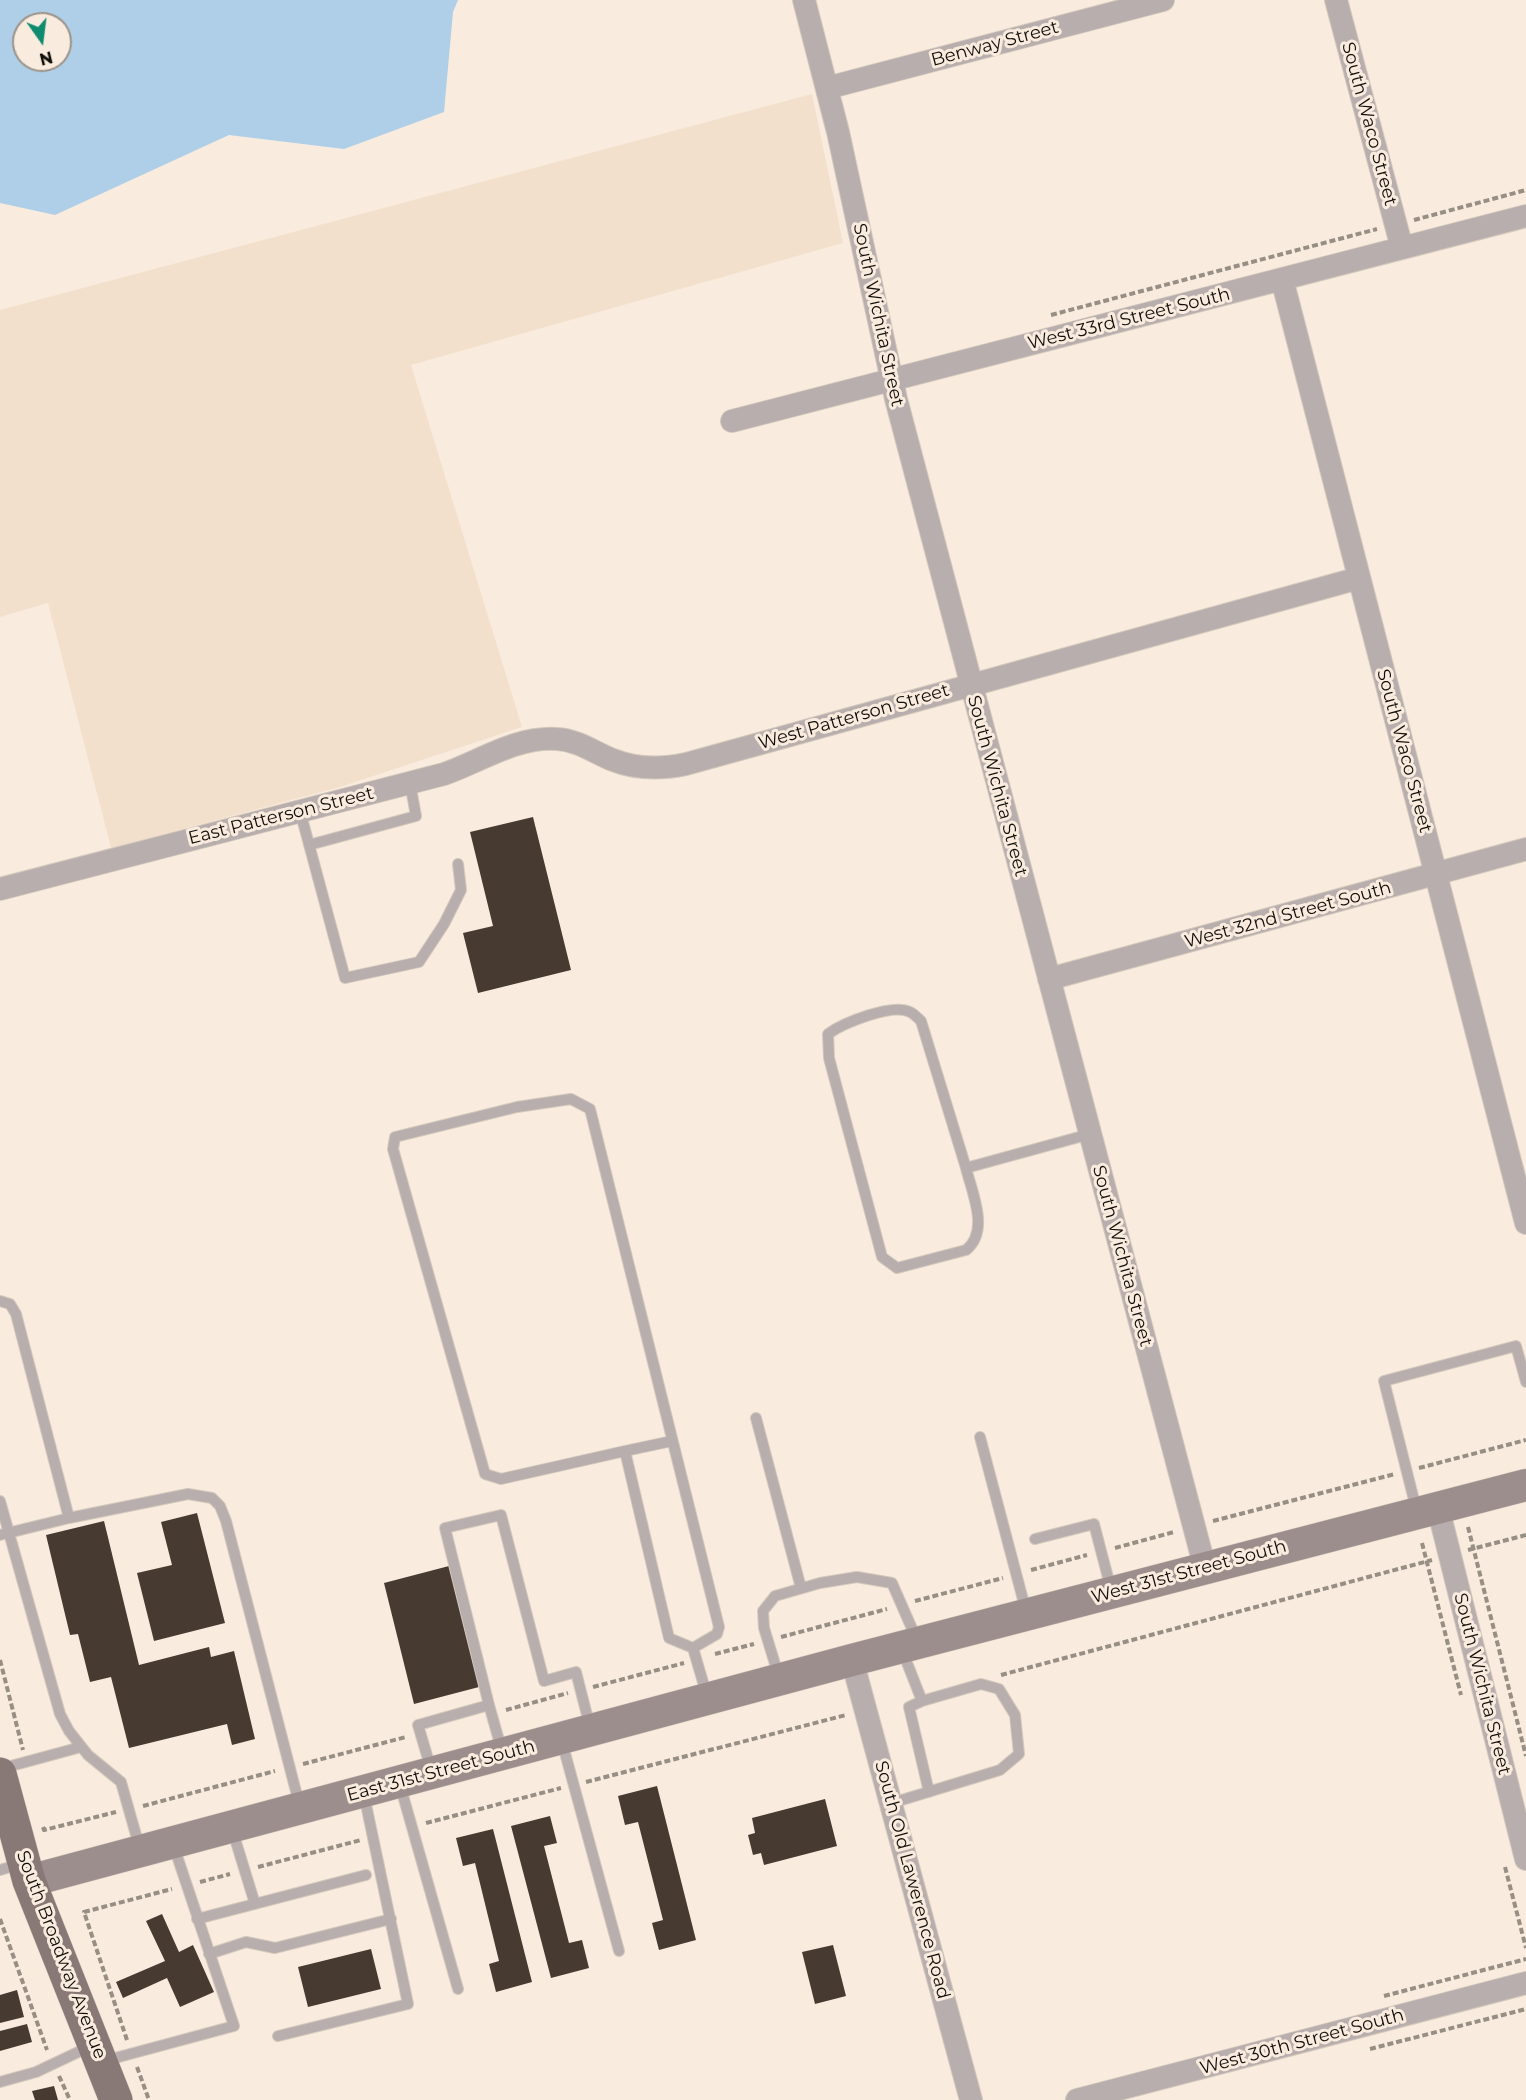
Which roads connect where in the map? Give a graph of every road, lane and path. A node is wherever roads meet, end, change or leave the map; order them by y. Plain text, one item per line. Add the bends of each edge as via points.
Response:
1 (804, 0) edge
2 (1163, 0) edge
3 (1336, 0) edge
4 (827, 88) junction
5 (1526, 190) edge
6 (1526, 216) edge
7 (1395, 224) junction
8 (1402, 248) junction
9 (1282, 279) junction
10 (1042, 317) dead end
11 (891, 380) junction
12 (732, 421) dead end
13 (1359, 578) junction
14 (969, 685) junction
15 (559, 739) joint
16 (410, 783) junction
17 (300, 811) junction
18 (309, 845) junction
19 (1526, 849) edge
20 (458, 864) dead end
21 (1436, 875) junction
22 (0, 889) edge
23 (1049, 979) junction
24 (1090, 1134) junction
25 (966, 1168) junction
26 (1526, 1223) edge
27 (0, 1300) edge
28 (1522, 1351) edge
29 (1526, 1382) edge
30 (756, 1418) dead end
31 (980, 1437) dead end
32 (672, 1440) junction
33 (1526, 1440) edge
34 (625, 1451) junction
35 (1407, 1471) junction
36 (1526, 1485) edge
37 (0, 1501) edge
38 (1428, 1510) junction
39 (69, 1518) junction
40 (1194, 1527) junction
41 (1468, 1527) dead end
42 (4, 1534) edge
43 (1526, 1535) edge
44 (1035, 1539) dead end
45 (1474, 1549) junction
46 (1101, 1551) junction
47 (1450, 1555) junction
48 (1205, 1568) junction
49 (1016, 1574) junction
50 (801, 1588) junction
51 (1112, 1593) junction
52 (902, 1605) junction
53 (1027, 1614) junction
54 (767, 1640) junction
55 (910, 1645) junction
56 (694, 1654) junction
57 (852, 1660) junction
58 (994, 1676) dead end
59 (779, 1680) junction
60 (581, 1690) junction
61 (708, 1699) junction
62 (922, 1701) junction
63 (491, 1709) junction
64 (866, 1710) junction
65 (591, 1730) junction
66 (421, 1733) junction
67 (561, 1738) junction
68 (81, 1747) junction
69 (503, 1754) junction
70 (1526, 1756) edge
71 (291, 1767) junction
72 (0, 1769) edge
73 (432, 1773) junction
74 (0, 1774) edge
75 (399, 1782) junction
76 (574, 1785) junction
77 (363, 1792) junction
78 (929, 1792) junction
79 (892, 1803) junction
80 (130, 1809) junction
81 (301, 1809) junction
82 (412, 1827) junction
83 (232, 1829) junction
84 (44, 1830) dead end
85 (375, 1837) junction
86 (172, 1843) junction
87 (141, 1853) junction
88 (1526, 1859) edge
89 (18, 1871) edge
90 (244, 1871) junction
91 (366, 1875) dead end
92 (185, 1886) junction
93 (255, 1904) junction
94 (0, 1919) edge
95 (197, 1919) junction
96 (392, 1919) junction
97 (619, 1951) dead end
98 (209, 1954) junction
99 (1526, 1959) edge
100 (1526, 1983) edge
101 (458, 1989) dead end
102 (1384, 1996) dead end
103 (1526, 2008) edge
104 (278, 2036) dead end
105 (1370, 2049) dead end
106 (97, 2053) junction
107 (132, 2054) junction
108 (54, 2064) junction
109 (0, 2082) edge
110 (70, 2100) edge
111 (116, 2100) edge
112 (149, 2100) edge
113 (971, 2100) edge
114 (1077, 2100) edge

1 - 4 street, South Wichita Street
2 - 4 street, Benway Street
3 - 7 street, South Waco Street
4 - 11 street, South Wichita Street
5 - 7 path
6 - 8 street, West 33rd Street South
7 - 8 street, South Waco Street
7 - 10 path
8 - 9 street, West 33rd Street South
9 - 11 street, West 33rd Street South
9 - 13 street, South Waco Street
11 - 12 street, West 33rd Street South
11 - 14 street, South Wichita Street
13 - 14 street, West Patterson Street
13 - 21 street, South Waco Street
14 - 15 street, West Patterson Street via 678,766 629,765
14 - 23 street, South Wichita Street
15 - 16 street, East Patterson Street via 512,745 462,768
16 - 17 street, East Patterson Street
16 - 18 lane via 416,816
17 - 18 lane
17 - 22 street, East Patterson Street
18 - 20 lane via 345,978 419,962 461,890
19 - 21 street, West 32nd Street South
21 - 23 street, West 32nd Street South
21 - 26 street, South Waco Street
23 - 24 street, South Wichita Street
24 - 25 lane
24 - 40 street, South Wichita Street
25 - 25 lane via 978,1216 977,1237 972,1245 908,1267 888,1264 882,1257 832,1069 828,1034 840,1026 891,1011 908,1011 921,1021
27 - 39 lane via 10,1304 16,1314
28 - 29 lane
28 - 35 lane via 1516,1346 1384,1380
30 - 50 lane
31 - 49 lane
32 - 34 lane
32 - 34 lane via 590,1109 572,1099 517,1107 395,1137 393,1149 485,1474 501,1479
32 - 56 lane via 719,1627 717,1634
33 - 35 path
34 - 56 lane via 669,1638
35 - 38 lane
35 - 40 path
36 - 38 street, West 31st Street South
37 - 42 lane
38 - 47 street, South Wichita Street
38 - 48 street, West 31st Street South
39 - 42 lane
39 - 71 lane via 188,1494 212,1498 220,1506
40 - 46 path
40 - 48 street, South Wichita Street
41 - 45 path
42 - 68 lane via 60,1714
43 - 45 path
44 - 46 lane via 1094,1524
45 - 47 path
45 - 70 path
46 - 49 path
46 - 51 lane
47 - 58 path
47 - 88 street, South Wichita Street
48 - 51 street, West 31st Street South
49 - 52 path
49 - 53 lane
50 - 52 lane via 856,1577 892,1583
50 - 54 lane via 775,1596 763,1611
51 - 53 street, West 31st Street South
52 - 54 path
52 - 55 lane
53 - 55 street, West 31st Street South
54 - 56 path
54 - 59 lane
55 - 57 street, West 31st Street South
55 - 62 lane
56 - 60 path
56 - 61 lane
57 - 59 street, East 31st Street South
57 - 64 street, South Old Lawerence Road
59 - 61 street, East 31st Street South
60 - 63 path
60 - 63 lane via 576,1672 544,1681 501,1515 445,1528
60 - 65 lane
61 - 65 street, East 31st Street South
62 - 78 lane via 909,1707
62 - 78 lane via 981,1684 999,1689 1015,1715 1019,1754 1000,1770
63 - 66 lane via 418,1725
63 - 69 lane
64 - 76 path
64 - 79 street, South Old Lawerence Road
65 - 67 street, East 31st Street South
66 - 71 path
66 - 73 lane
67 - 69 street, East 31st Street South
67 - 76 lane
68 - 72 lane
68 - 80 lane via 121,1782
69 - 73 street, East 31st Street South
71 - 80 path
71 - 81 lane
73 - 75 street, East 31st Street South
74 - 89 main road, South Broadway Avenue
75 - 77 street, East 31st Street South
75 - 82 lane
76 - 82 path
76 - 97 lane
77 - 81 street, East 31st Street South
77 - 85 lane
78 - 79 lane
79 - 113 street, South Old Lawerence Road
80 - 84 path
80 - 87 lane
81 - 83 street, East 31st Street South
82 - 101 lane
83 - 86 street, East 31st Street South
83 - 90 lane
85 - 90 path
85 - 96 lane
86 - 87 street, East 31st Street South
86 - 92 lane
87 - 89 street, East 31st Street South
89 - 106 main road, South Broadway Avenue
90 - 92 path
90 - 93 lane
91 - 93 lane
92 - 95 lane
92 - 107 path via 84,1912
93 - 95 lane
94 - 108 path
95 - 98 lane
96 - 98 lane via 275,1947 246,1942
96 - 104 lane via 408,2004
98 - 107 lane via 234,2026
99 - 102 path
100 - 114 street, West 30th Street South
103 - 105 path
106 - 107 lane
106 - 108 lane
106 - 111 main road, South Broadway Avenue
107 - 112 path
108 - 109 lane
108 - 110 path

